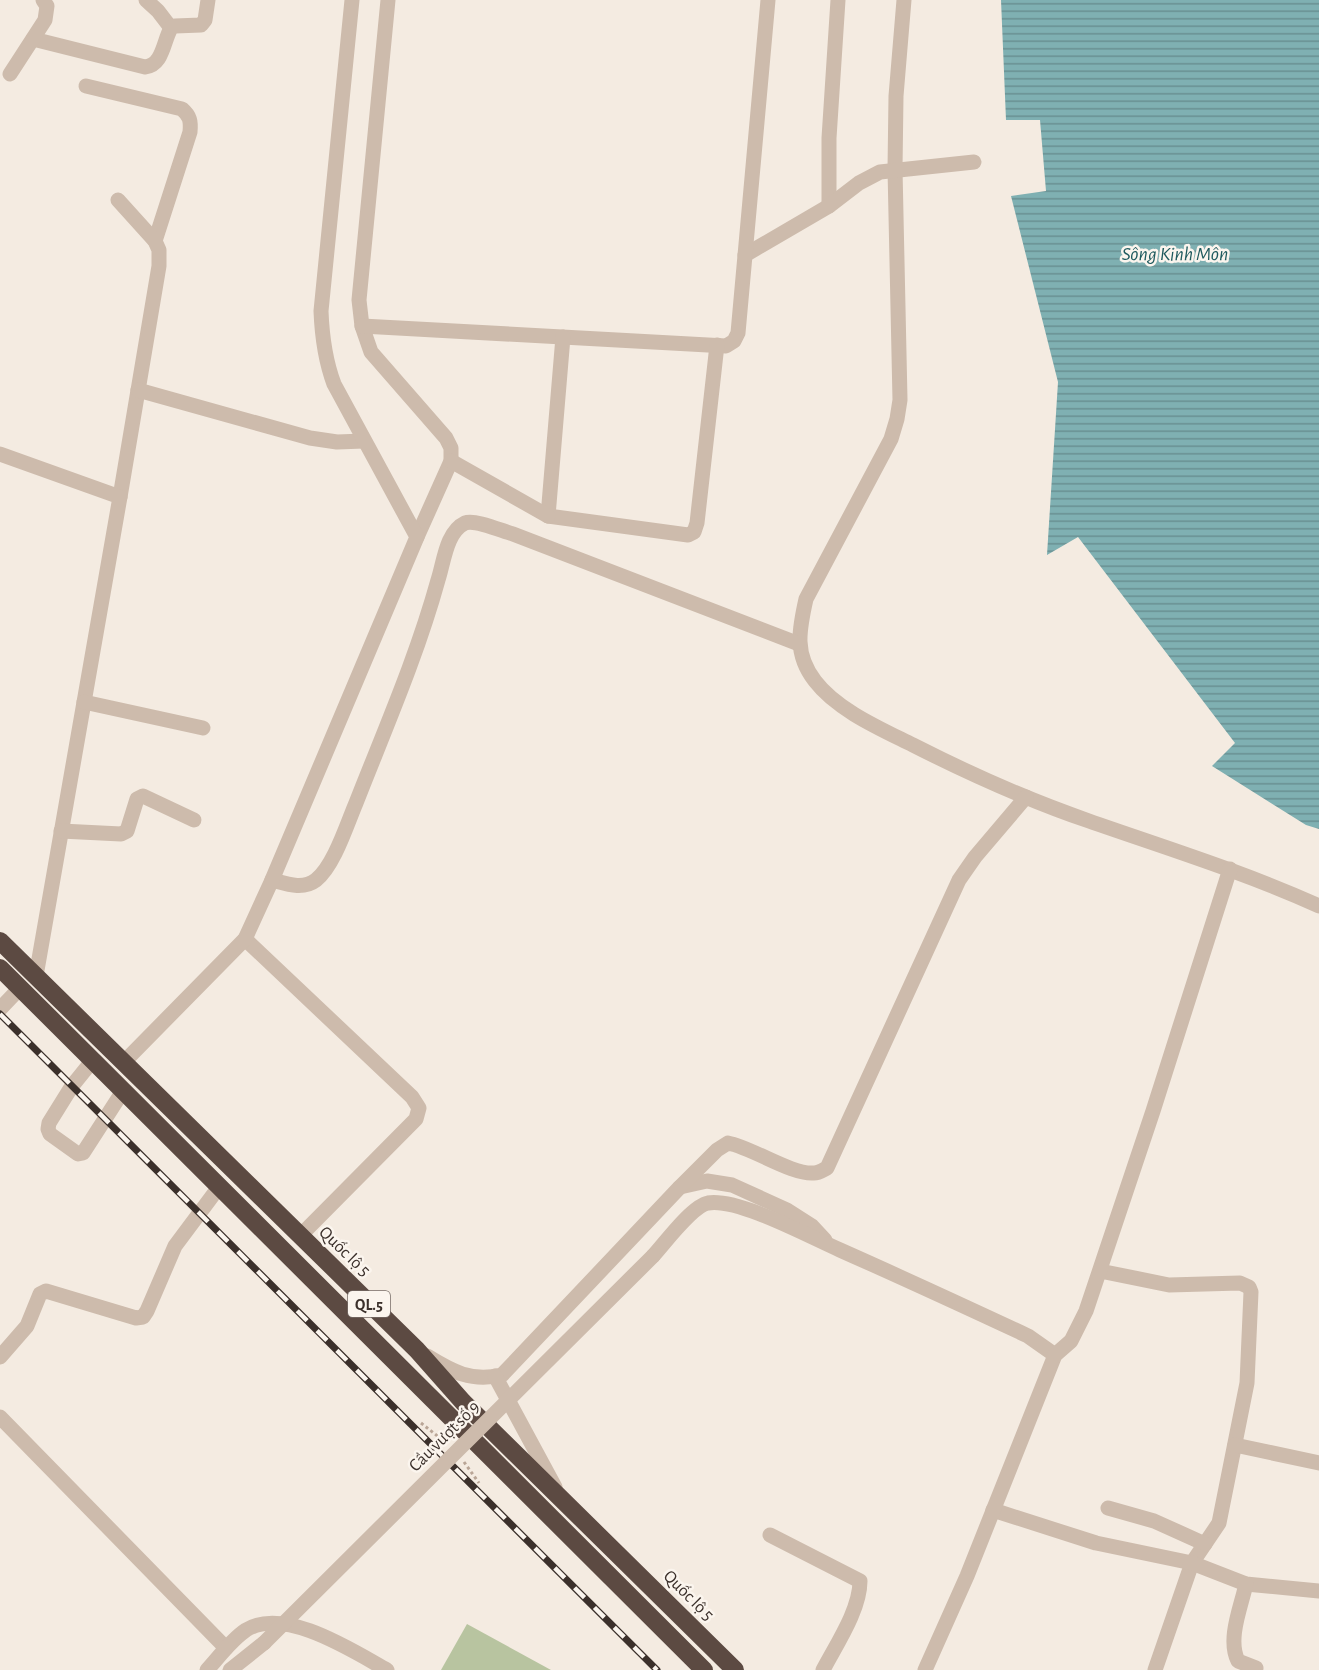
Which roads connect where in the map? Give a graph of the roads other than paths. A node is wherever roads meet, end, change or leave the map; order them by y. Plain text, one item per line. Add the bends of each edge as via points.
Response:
1 (43, 0) edge
2 (146, 0) edge
3 (208, 0) edge
4 (352, 0) edge
5 (388, 0) edge
6 (768, 0) edge
7 (838, 0) edge
8 (904, 0) edge
9 (171, 28) junction
10 (33, 39) junction
11 (10, 74) dead end
12 (86, 86) dead end
13 (974, 162) dead end
14 (895, 169) junction
15 (118, 200) dead end
16 (829, 206) junction
17 (155, 241) junction
18 (745, 255) junction
19 (362, 326) junction
20 (563, 337) junction
21 (717, 345) junction
22 (138, 390) junction
23 (364, 441) junction
24 (0, 454) edge
25 (452, 461) junction
26 (120, 497) junction
27 (548, 516) junction
28 (417, 537) junction
29 (799, 644) junction
30 (84, 702) junction
31 (203, 728) dead end
32 (1026, 796) junction
33 (194, 820) dead end
34 (61, 831) junction
35 (1230, 868) junction
36 (272, 880) junction
37 (1319, 906) edge
38 (245, 939) junction
39 (0, 941) edge
40 (0, 968) edge
41 (36, 976) junction
42 (20, 988) junction
43 (0, 1009) edge
44 (93, 1060) junction
45 (123, 1063) junction
46 (123, 1091) junction
47 (219, 1187) junction
48 (680, 1187) junction
49 (300, 1236) junction
50 (830, 1246) junction
51 (1100, 1270) junction
52 (417, 1350) junction
53 (1055, 1355) junction
54 (0, 1357) edge
55 (495, 1377) junction
56 (0, 1417) edge
57 (1235, 1445) junction
58 (1319, 1463) edge
59 (561, 1498) junction
60 (1108, 1508) dead end
61 (993, 1510) junction
62 (770, 1534) dead end
63 (1205, 1544) junction
64 (1192, 1563) junction
65 (1246, 1584) junction
66 (1319, 1592) edge
67 (226, 1648) junction
68 (1256, 1668) dead end
69 (207, 1670) edge
70 (230, 1670) edge
71 (387, 1670) edge
72 (704, 1670) edge
73 (735, 1670) edge
74 (823, 1670) edge
75 (925, 1670) edge
76 (1155, 1670) edge

1 - 10 street via 47,6 45,20
2 - 9 street
3 - 9 street via 201,25
4 - 23 street via 321,311 326,362 333,384
5 - 19 street via 359,286
6 - 18 street
7 - 16 street
8 - 14 street
9 - 10 street via 159,60 145,67
10 - 11 street
12 - 17 street via 182,109 189,115 190,132
13 - 14 street
14 - 16 street via 871,176
14 - 29 street via 900,400 897,419 891,439 806,599
15 - 17 street
16 - 18 street
17 - 22 street via 159,266
18 - 21 street via 738,333 734,342
19 - 20 street
19 - 25 street via 371,352 446,438
20 - 21 street
20 - 27 street
21 - 27 street via 694,532 688,535
22 - 23 street via 310,438
22 - 26 street
23 - 28 street
24 - 26 street
25 - 27 street
25 - 28 street
26 - 30 street
28 - 36 street
29 - 32 street via 815,681 844,706 871,724 976,777
29 - 36 street via 513,534 465,523 451,537 416,652 327,868 306,885
30 - 31 street
30 - 34 street
32 - 35 street
32 - 48 street via 959,880 827,1168 802,1173 728,1143
33 - 34 street via 143,796 137,799 127,831 121,834
34 - 41 street
35 - 37 street
35 - 51 street
36 - 38 street
38 - 45 street
38 - 49 street via 412,1097 419,1108 416,1119
39 - 41 highway, Quốc lộ 5 / QL.5
40 - 42 highway, QL.5
41 - 45 highway, Quốc lộ 5 / QL.5
42 - 43 street
42 - 44 highway, QL.5
44 - 46 highway, QL.5
44 - 46 street via 49,1123 50,1134 83,1154
45 - 49 highway, Quốc lộ 5 / QL.5
46 - 47 highway, QL.5
47 - 54 street via 166,1261 143,1317 46,1291 40,1294 27,1326
47 - 72 highway, QL.5
48 - 50 street via 707,1181 732,1185 787,1210 812,1226
48 - 55 street via 502,1375
49 - 52 highway, Quốc lộ 5 / QL.5
50 - 53 street via 1028,1335
50 - 70 street, Cầu vượt số 9, bridge via 725,1202 706,1203 696,1209 264,1643
51 - 53 street via 1071,1341
51 - 57 street via 1169,1285 1240,1283 1249,1287 1246,1383
52 - 55 street via 452,1371
52 - 59 highway, Quốc lộ 5 / QL.5 via 463,1402
53 - 61 street
55 - 59 street
56 - 67 street
57 - 58 street
57 - 63 street via 1219,1523
59 - 73 highway, Quốc lộ 5 / QL.5
60 - 63 street via 1154,1521
61 - 64 street via 1096,1543
61 - 75 street
62 - 74 street via 860,1581 849,1621
63 - 64 street
64 - 65 street
64 - 76 street
65 - 66 street
65 - 68 street via 1235,1655 1238,1661
67 - 69 street
67 - 71 street via 254,1626 297,1626

